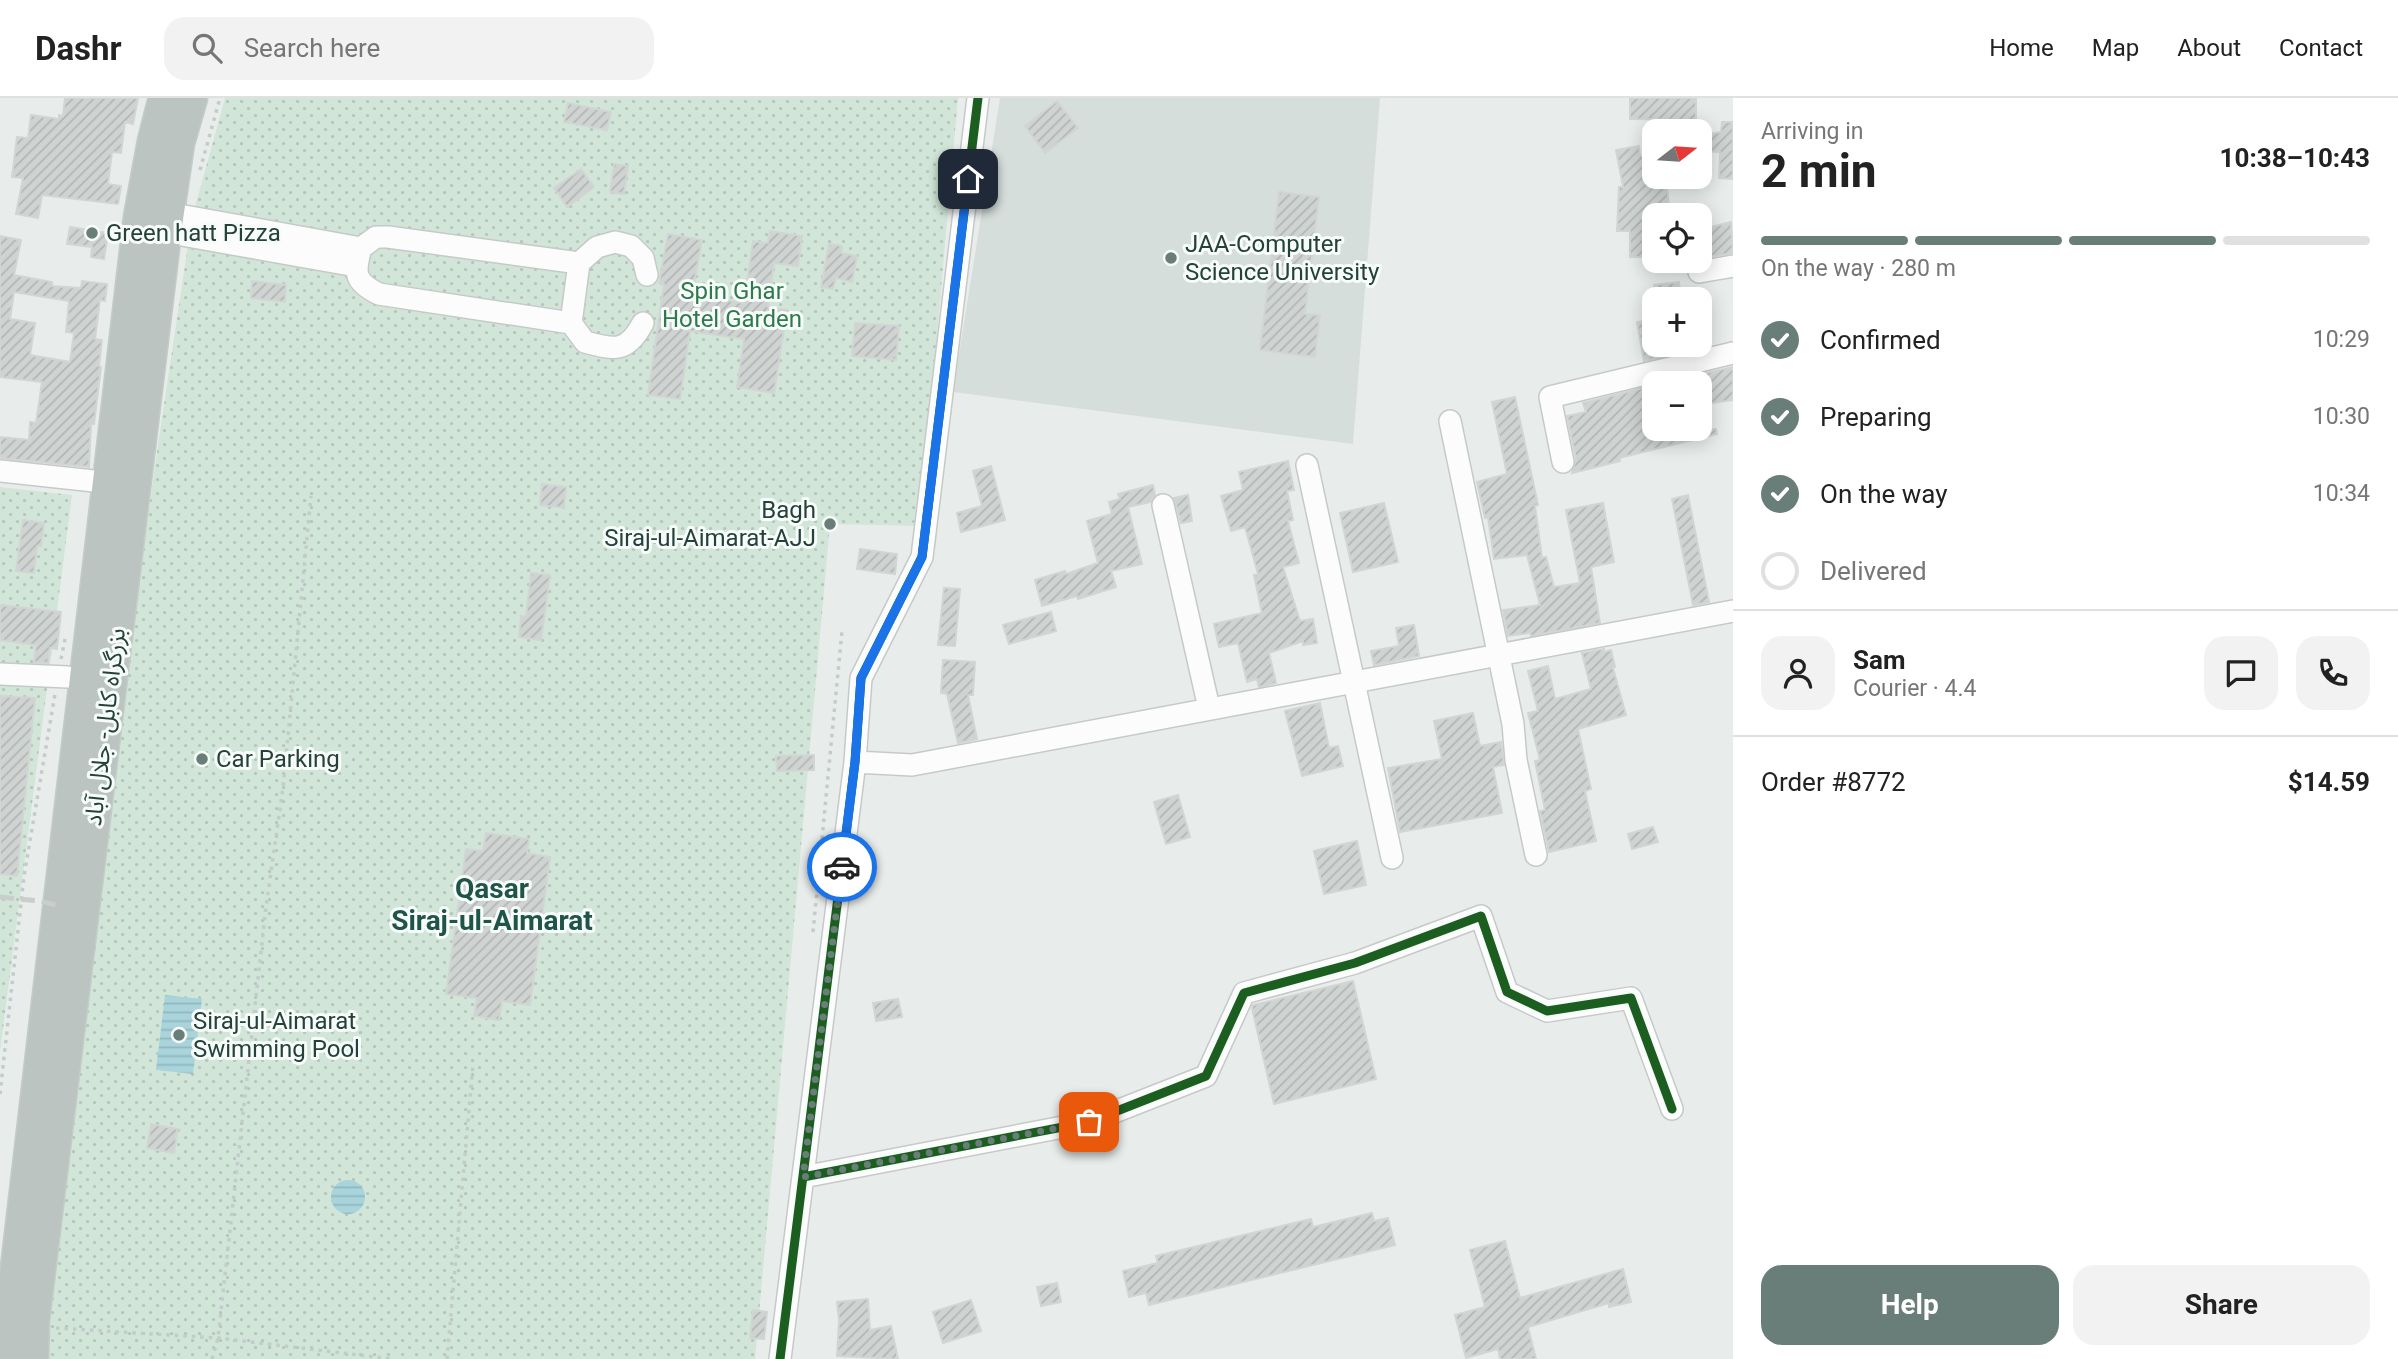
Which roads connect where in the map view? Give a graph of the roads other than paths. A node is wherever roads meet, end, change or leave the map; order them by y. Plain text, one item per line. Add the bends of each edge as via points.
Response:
1 (165, 98) edge
2 (191, 98) edge
3 (978, 98) edge
4 (167, 222) junction
5 (358, 257) junction
6 (579, 263) junction
7 (1733, 266) edge
8 (1712, 270) edge
9 (648, 275) dead end
10 (571, 323) junction
11 (643, 323) dead end
12 (1733, 353) edge
13 (1450, 421) dead end
14 (1563, 462) dead end
15 (1307, 465) dead end
16 (0, 471) edge
17 (122, 484) junction
18 (1163, 505) dead end
19 (1733, 611) edge
20 (1496, 654) junction
21 (0, 674) edge
22 (63, 677) road end
23 (1352, 682) junction
24 (1209, 708) junction
25 (855, 762) junction
26 (1536, 855) dead end
27 (1392, 858) dead end
28 (1672, 1109) dead end
29 (803, 1177) junction
30 (8, 1359) edge
31 (32, 1359) edge
32 (780, 1359) edge

1 - 17 highway, بزرگراه کابل- جلال آباد via 140,217
2 - 4 highway, بزرگراه کابل- جلال آباد via 178,143
3 - 25 street via 922,557 861,678
4 - 5 street
4 - 17 highway, بزرگراه کابل- جلال آباد
5 - 6 street via 376,237 388,237
5 - 10 street via 358,278 379,294
6 - 9 street via 597,247 615,242 631,246 643,258
6 - 10 street
7 - 8 street
10 - 11 street via 585,342 618,348 634,341
12 - 14 street via 1550,397
13 - 20 street
15 - 23 street
16 - 17 street
17 - 30 highway, بزرگراه کابل- جلال آباد
17 - 31 highway, بزرگراه کابل- جلال آباد
18 - 24 street
19 - 20 street
20 - 23 street
20 - 26 street
21 - 22 street
23 - 24 street
23 - 27 street
24 - 25 street via 912,765
25 - 29 street
28 - 29 street via 1631,998 1547,1011 1507,992 1481,916 1355,963 1244,993 1206,1076 1089,1122
29 - 32 street

